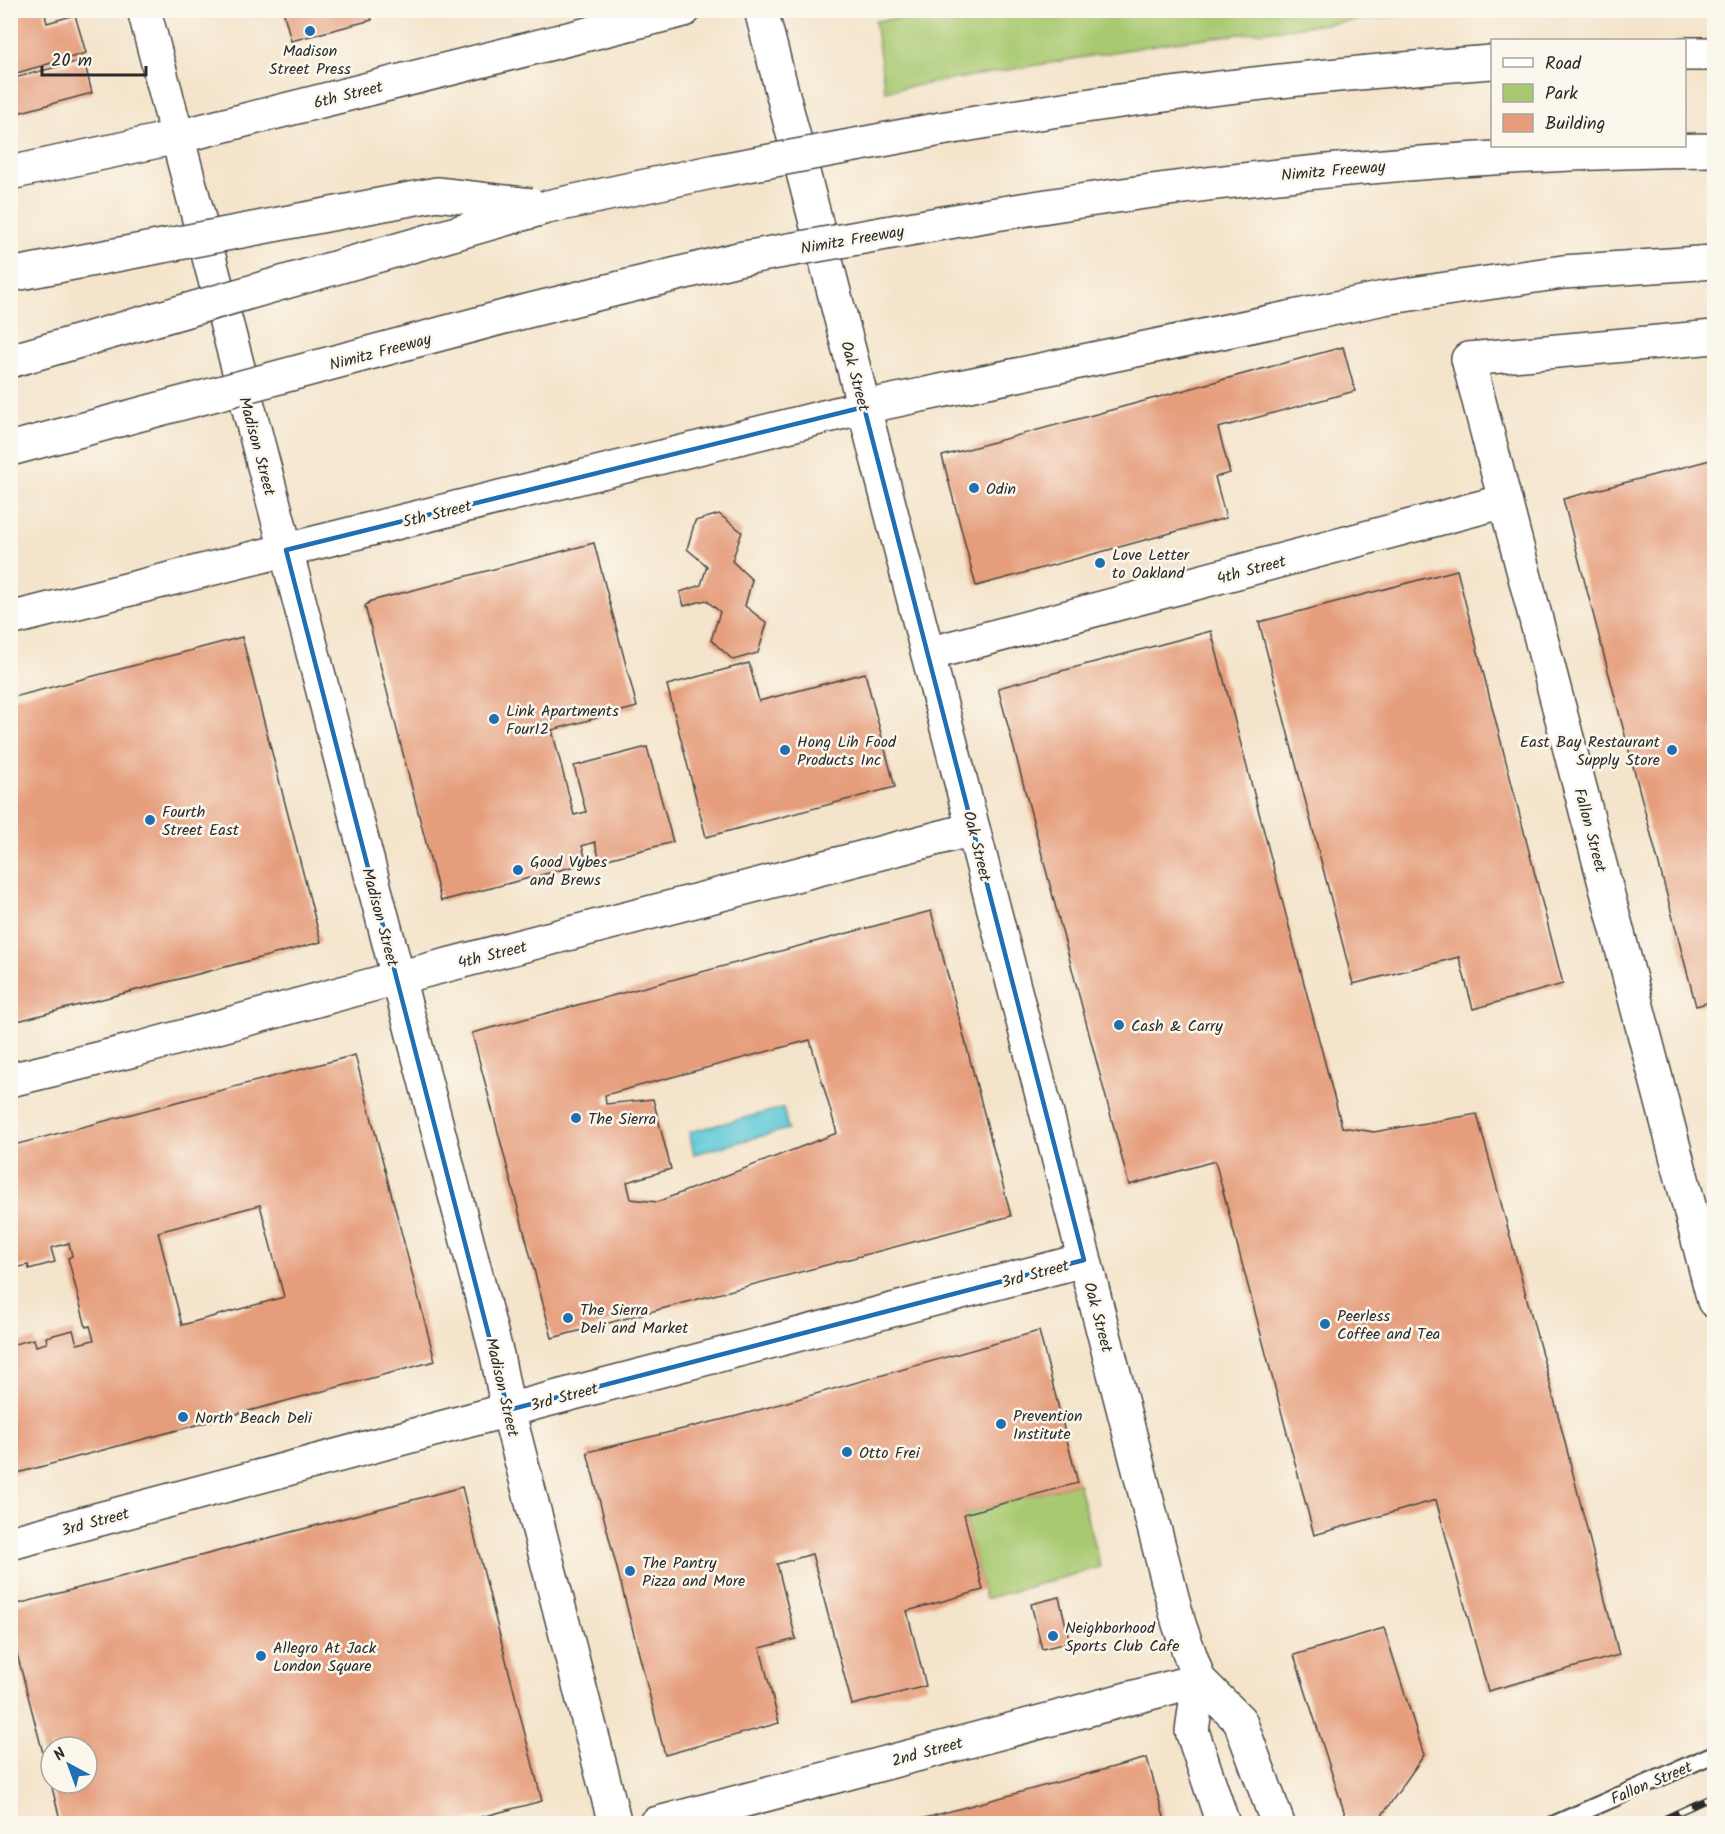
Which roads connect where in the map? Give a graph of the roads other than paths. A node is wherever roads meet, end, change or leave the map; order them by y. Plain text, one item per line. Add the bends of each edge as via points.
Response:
1 (144, 10) edge
2 (684, 10) edge
3 (761, 10) edge
4 (1686, 54) edge
5 (1714, 54) edge
6 (1491, 63) edge
7 (177, 137) junction
8 (1714, 150) edge
9 (10, 173) edge
10 (548, 207) junction
11 (1714, 262) edge
12 (10, 275) edge
13 (1714, 337) edge
14 (10, 361) edge
15 (864, 407) junction
16 (10, 449) edge
17 (1505, 501) junction
18 (286, 550) junction
19 (10, 619) edge
20 (928, 654) junction
21 (973, 829) junction
22 (397, 978) junction
23 (10, 1080) edge
24 (1084, 1260) junction
25 (1714, 1298) edge
26 (508, 1410) junction
27 (10, 1543) edge
28 (1199, 1680) junction
29 (1714, 1754) edge
30 (615, 1824) edge
31 (655, 1824) edge
32 (1223, 1824) edge
33 (1278, 1824) edge
34 (1554, 1824) edge

1 - 7 main road, Madison Street
2 - 7 main road, 6th Street
3 - 15 main road, Oak Street
4 - 5 main road
6 - 10 main road, bridge via 1250,83 1102,102 716,171
7 - 9 main road, 6th Street
7 - 18 main road, Madison Street
8 - 16 main road, Nimitz Freeway, bridge via 1526,156 1350,168 1125,194 738,259 507,316
10 - 12 main road, bridge via 437,194
10 - 14 main road, bridge
11 - 15 main road, 5th Street via 1563,272 1384,298
13 - 17 main road, Fallon Street via 1468,359
15 - 18 main road, 5th Street
15 - 20 main road, Oak Street
17 - 20 main road, 4th Street
17 - 25 main road, Fallon Street
18 - 19 main road, 5th Street
18 - 22 main road, Madison Street
20 - 21 main road, Oak Street
21 - 22 main road, 4th Street
21 - 24 main road, Oak Street
22 - 23 main road, 4th Street
22 - 26 main road, Madison Street via 497,1355
24 - 26 main road, 3rd Street
24 - 28 main road, Oak Street via 1179,1624
26 - 27 main road, 3rd Street
26 - 30 main road, Madison Street
28 - 31 main road, 2nd Street
28 - 32 main road, Oak Street via 1192,1731
28 - 33 main road, Oak Street via 1240,1720
29 - 34 lane, Fallon Street

